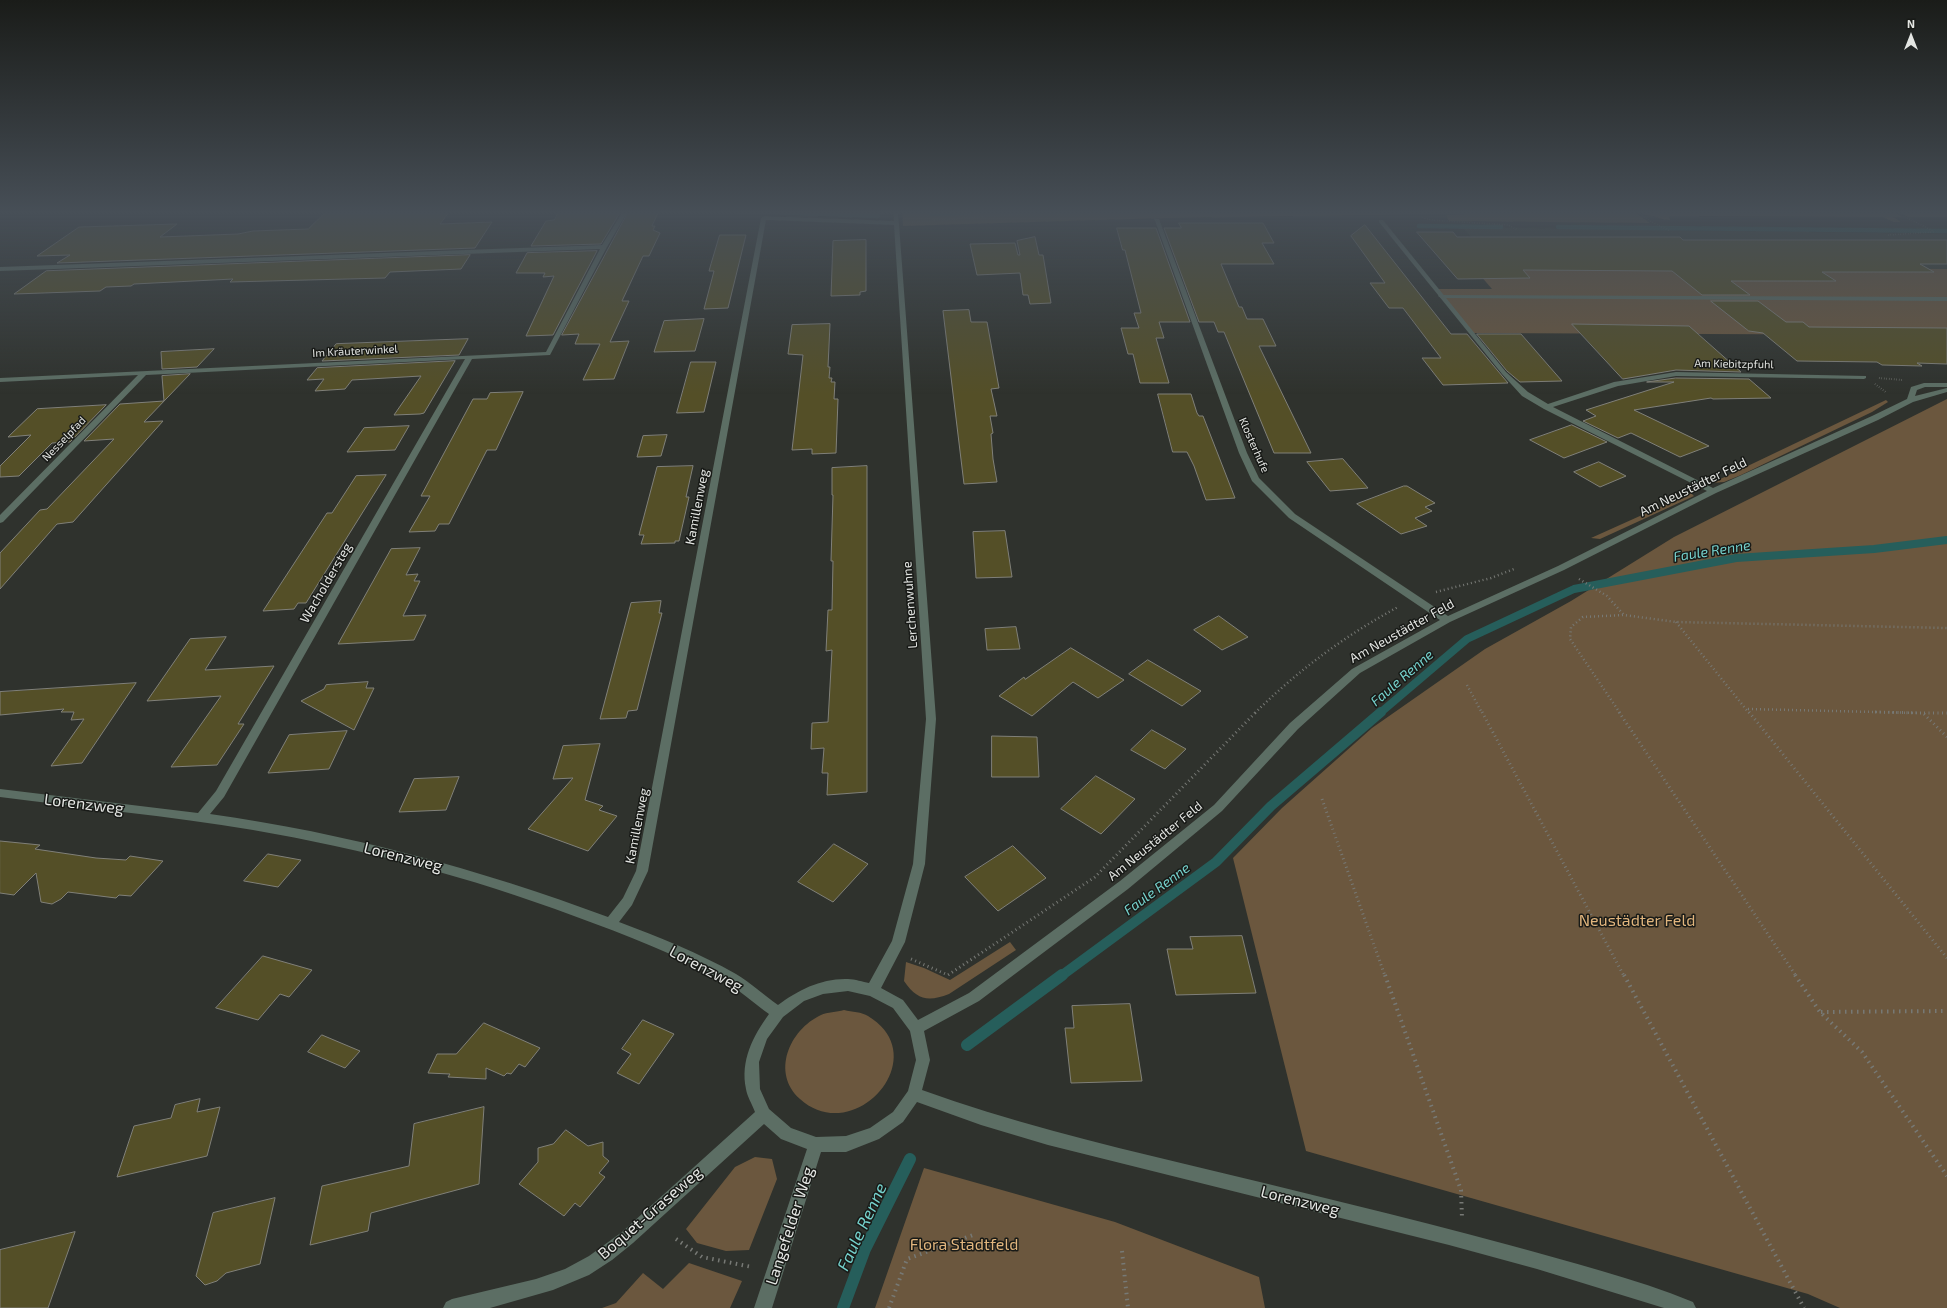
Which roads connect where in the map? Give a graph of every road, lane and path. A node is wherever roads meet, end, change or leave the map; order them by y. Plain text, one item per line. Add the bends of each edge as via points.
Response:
1 (591, 272) edge
2 (754, 272) edge
3 (900, 272) edge
4 (1176, 272) edge
5 (1422, 272) edge
6 (1441, 296) junction
7 (1947, 299) edge
8 (470, 357) junction
9 (144, 373) junction
10 (1864, 377) joint
11 (0, 380) edge
12 (1924, 385) junction
13 (1947, 385) edge
14 (1947, 390) edge
15 (1910, 400) junction
16 (1547, 407) junction
17 (1713, 491) junction
18 (0, 520) edge
19 (1561, 568) junction
20 (1624, 615) junction
21 (1447, 620) junction
22 (1676, 622) junction
23 (1947, 628) edge
24 (1467, 685) dead end
25 (1748, 709) junction
26 (1923, 713) junction
27 (1947, 713) edge
28 (1947, 737) edge
29 (0, 793) edge
30 (1322, 799) dead end
31 (200, 818) junction
32 (610, 924) junction
33 (1947, 958) edge
34 (873, 990) junction
35 (1947, 1011) edge
36 (1820, 1012) junction
37 (778, 1013) junction
38 (916, 1028) junction
39 (914, 1094) junction
40 (764, 1114) junction
41 (816, 1145) junction
42 (1947, 1176) edge
43 (973, 1235) dead end
44 (676, 1239) dead end
45 (1464, 1240) junction
46 (1122, 1251) dead end
47 (752, 1267) dead end
48 (1683, 1307) edge
49 (452, 1308) edge
50 (763, 1308) edge
51 (889, 1308) edge
52 (1128, 1308) edge
53 (1804, 1308) edge

1 - 8 street, Im Kräuterwinkel via 548,354
2 - 32 street, Kamillenweg via 642,871 628,901
3 - 34 street, Lerchenwuhne via 931,719 919,864 898,942
4 - 21 street, Klosterhufe via 1255,479 1292,516
5 - 6 street
6 - 7 street
6 - 16 street via 1504,373 1525,394
8 - 9 street, Im Kräuterwinkel
8 - 31 street, Wacholdersteg via 220,794
9 - 11 street, Im Kräuterwinkel
9 - 18 street, Nesselpfad
10 - 12 path via 1915,380
10 - 16 street, Am Kiebitzpfuhl via 1676,374 1617,384
12 - 13 street
12 - 15 street, Am Neustädter Feld via 1914,389
14 - 15 street, Am Neustädter Feld
15 - 17 street, Am Neustädter Feld
16 - 17 street
17 - 19 street, Am Neustädter Feld
19 - 20 path via 1607,596
19 - 21 street, Am Neustädter Feld
20 - 22 path
20 - 36 path via 1583,618 1571,627 1570,639
21 - 38 street, Am Neustädter Feld via 1356,671 1294,726 1218,808 1124,885 974,997
22 - 23 path
22 - 25 path
24 - 53 path
25 - 26 path
25 - 33 path
26 - 27 path
26 - 28 path
29 - 31 street, Lorenzweg
30 - 45 path via 1461,1190
31 - 32 street, Lorenzweg via 295,833 454,870
32 - 37 street, Lorenzweg via 721,973
34 - 37 street via 848,985 823,988 799,997
34 - 38 street via 898,1004
35 - 36 path
36 - 42 path via 1862,1052
37 - 40 street via 761,1036 752,1062 753,1089
38 - 39 street via 923,1060
39 - 41 street via 898,1117 874,1134 846,1144
39 - 45 street, Lorenzweg via 958,1111 1118,1156
40 - 41 street via 786,1134
40 - 49 street, Boquet-Graseweg via 603,1257 582,1269 536,1286
41 - 50 street, Langefelder Weg
43 - 51 path via 906,1259
44 - 47 path via 702,1257
45 - 48 street, Lorenzweg via 1640,1291
46 - 52 path

